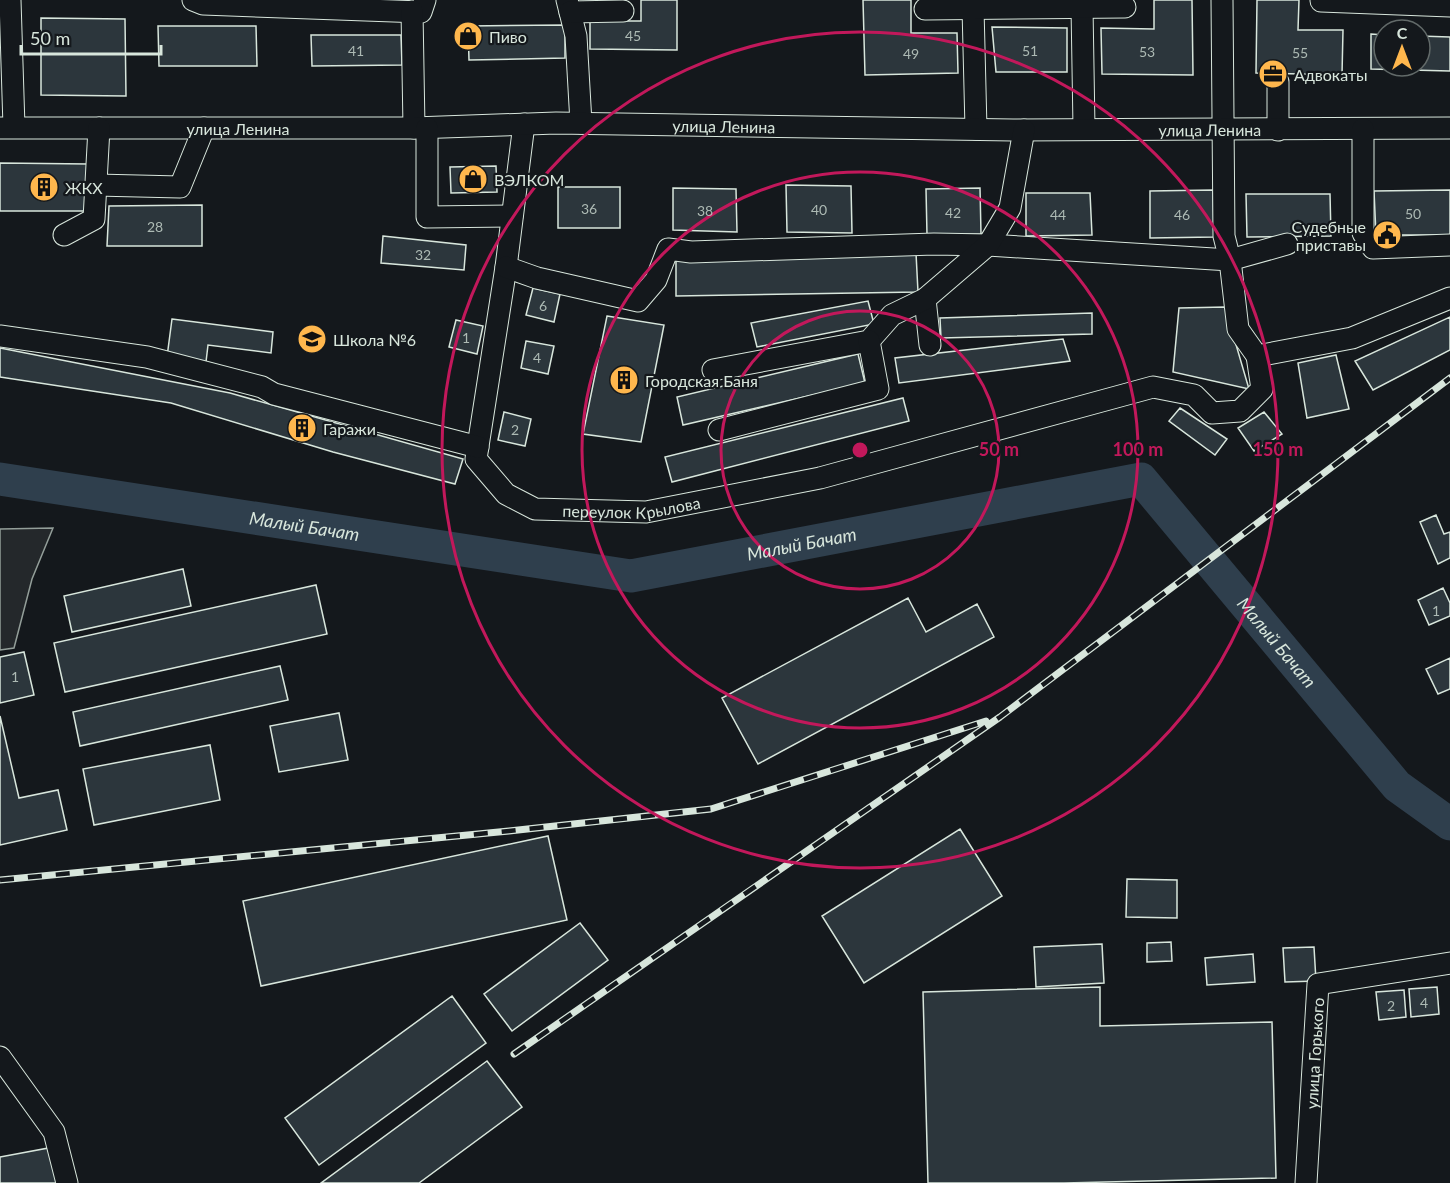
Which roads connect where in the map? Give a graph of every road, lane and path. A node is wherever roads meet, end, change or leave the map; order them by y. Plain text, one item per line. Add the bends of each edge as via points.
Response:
1 (10, 0) edge
2 (193, 0) edge
3 (1222, 0) edge
4 (1321, 1) edge
5 (273, 3) edge
6 (332, 4) edge
7 (419, 6) edge
8 (568, 6) edge
9 (1450, 6) edge
10 (1082, 7) junction
11 (1125, 7) dead end
12 (925, 9) dead end
13 (973, 9) junction
14 (623, 11) dead end
15 (1278, 82) dead end
16 (581, 123) junction
17 (524, 124) junction
18 (7, 127) edge
19 (99, 128) junction
20 (204, 128) junction
21 (420, 128) junction
22 (1084, 128) junction
23 (1450, 128) edge
24 (976, 129) junction
25 (1363, 129) junction
26 (1024, 130) junction
27 (1222, 130) junction
28 (1278, 130) junction
29 (96, 186) junction
30 (512, 216) junction
31 (64, 235) dead end
32 (1287, 244) dead end
33 (988, 245) junction
34 (1450, 245) edge
35 (1230, 260) junction
36 (506, 267) junction
37 (1450, 298) edge
38 (925, 299) junction
39 (0, 336) edge
40 (869, 341) junction
41 (930, 345) dead end
42 (1257, 356) junction
43 (713, 370) dead end
44 (719, 430) dead end
45 (478, 447) junction
46 (1450, 963) edge
47 (0, 1057) edge
48 (67, 1183) edge
49 (1306, 1183) edge

1 - 18 street
2 - 5 street via 203,4
3 - 27 street
4 - 9 street
5 - 6 street
6 - 7 street
7 - 21 street
8 - 14 street
8 - 16 street via 576,36
10 - 11 street
10 - 13 street
10 - 22 street
12 - 13 street
13 - 24 street
15 - 28 street
16 - 17 street, улица Ленина
16 - 24 street, улица Ленина
17 - 21 street, улица Ленина
17 - 30 street, переулок Крылова
18 - 19 street, улица Ленина
19 - 20 street, улица Ленина
19 - 29 street
20 - 21 street, улица Ленина
20 - 29 street via 180,187
21 - 30 street via 427,217
22 - 26 street, улица Ленина
22 - 27 street, улица Ленина
23 - 25 street, улица Ленина
24 - 26 street, улица Ленина
25 - 28 street, улица Ленина
25 - 34 street via 1363,233 1373,248
26 - 33 street via 1010,208
27 - 28 street, улица Ленина
27 - 35 street via 1224,236
29 - 31 street via 94,219
30 - 36 street, переулок Крылова
32 - 35 street
33 - 35 street
33 - 36 street via 691,252 668,249 656,280 638,301
33 - 38 street
35 - 42 street via 1238,329
36 - 45 street, переулок Крылова
37 - 42 street via 1352,338
38 - 40 street via 892,315
38 - 41 street
39 - 45 street via 147,357
40 - 43 street
40 - 44 street via 878,389
42 - 45 street, переулок Крылова via 1262,388 1240,411 1212,413 1194,395 1153,387 820,478 645,512 535,509 506,494 476,459
46 - 49 street, улица Горького via 1318,984
47 - 48 street via 54,1132

